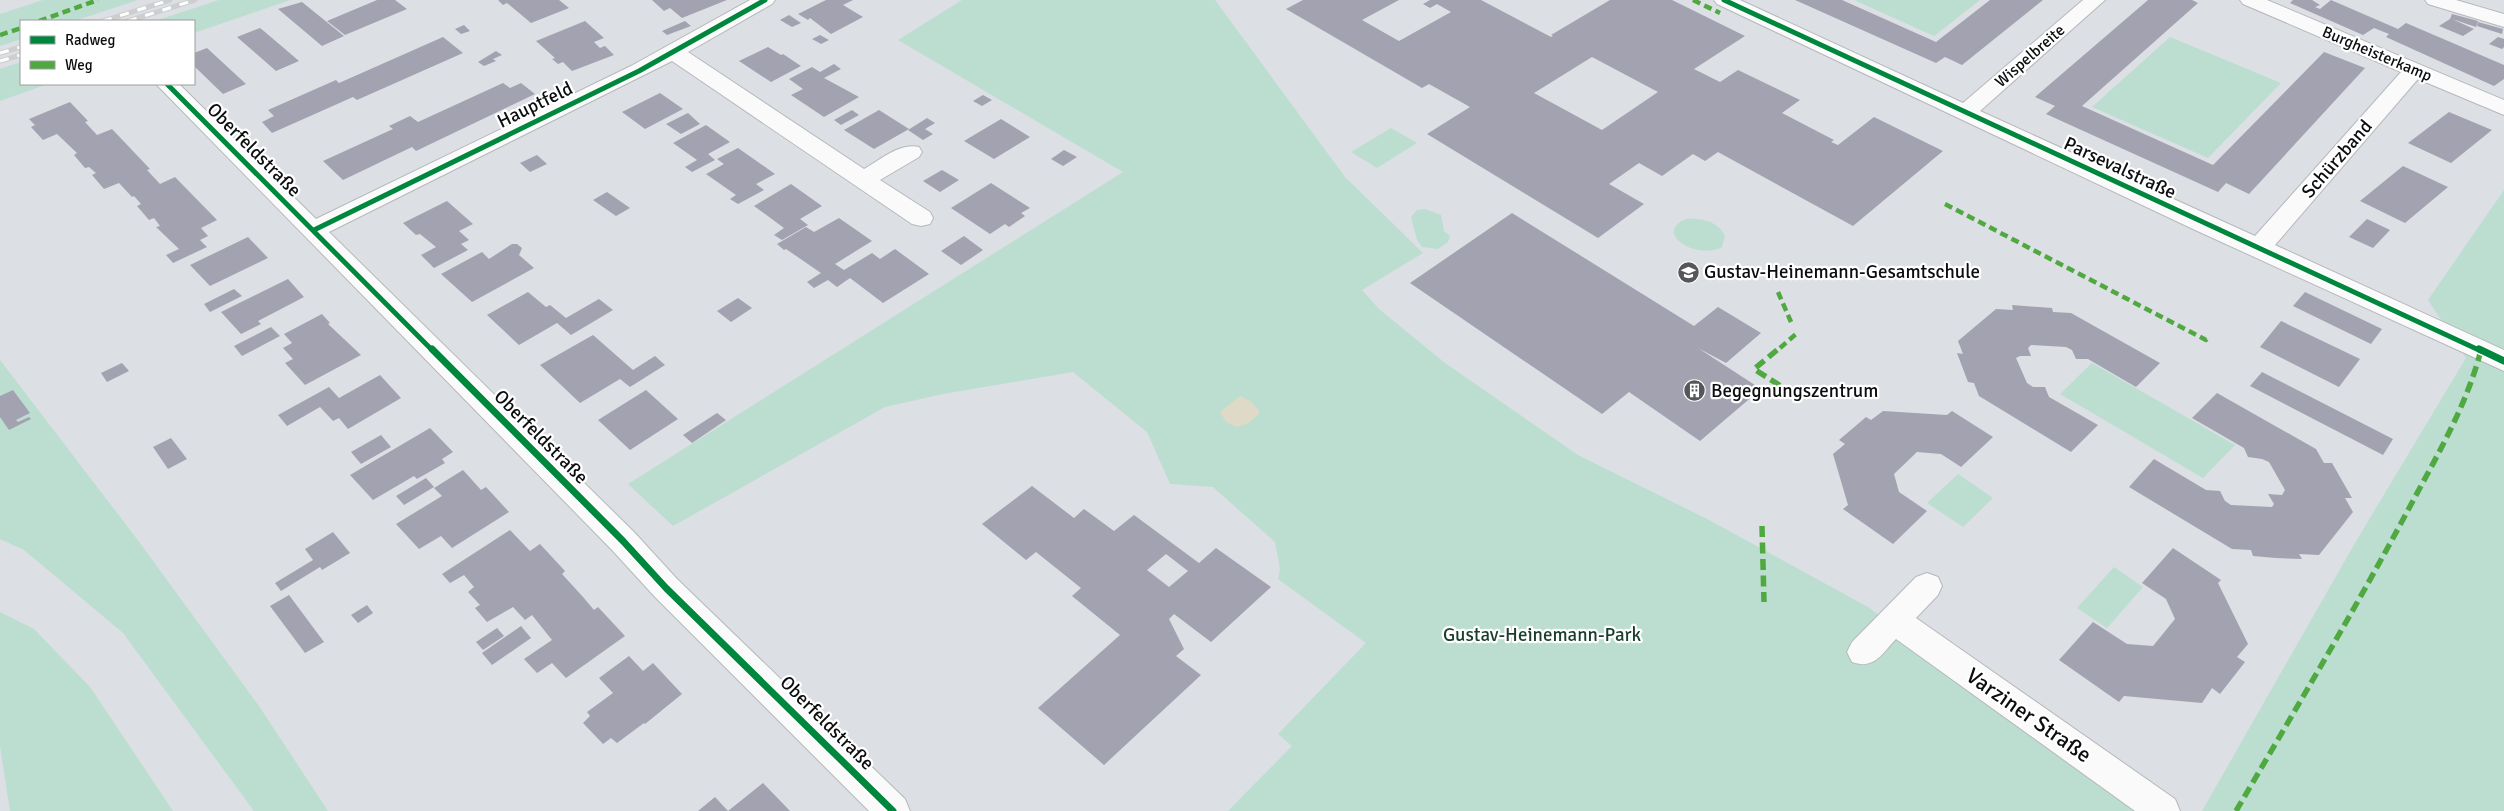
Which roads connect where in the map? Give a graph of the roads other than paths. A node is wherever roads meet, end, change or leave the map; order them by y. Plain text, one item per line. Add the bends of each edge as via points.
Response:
1 (765, 0) edge
2 (1724, 0) edge
3 (2095, 0) edge
4 (2250, 0) edge
5 (2435, 0) edge
6 (2504, 21) edge
7 (675, 52) junction
8 (2415, 70) junction
9 (168, 85) edge
10 (2504, 108) edge
11 (1965, 112) junction
12 (910, 152) dead end
13 (863, 180) junction
14 (921, 218) dead end
15 (314, 230) junction
16 (2259, 247) junction
17 (2504, 360) edge
18 (1927, 586) dead end
19 (1894, 620) junction
20 (1863, 652) dead end
21 (893, 811) edge
22 (2163, 811) edge

1 - 7 street, Hauptfeld
2 - 11 street, Parsevalstraße
3 - 11 street, Wispelbreite
4 - 8 street, Burgheisterkamp
5 - 6 street
7 - 13 street
7 - 15 street, Hauptfeld
8 - 10 street, Burgheisterkamp
8 - 16 street, Schürzband
9 - 15 street, Oberfeldstraße
11 - 16 street, Parsevalstraße
12 - 13 street
13 - 14 street
15 - 21 street, Oberfeldstraße via 666,588
16 - 17 street, Parsevalstraße
18 - 19 street
19 - 20 street
19 - 22 street, Varziner Straße

